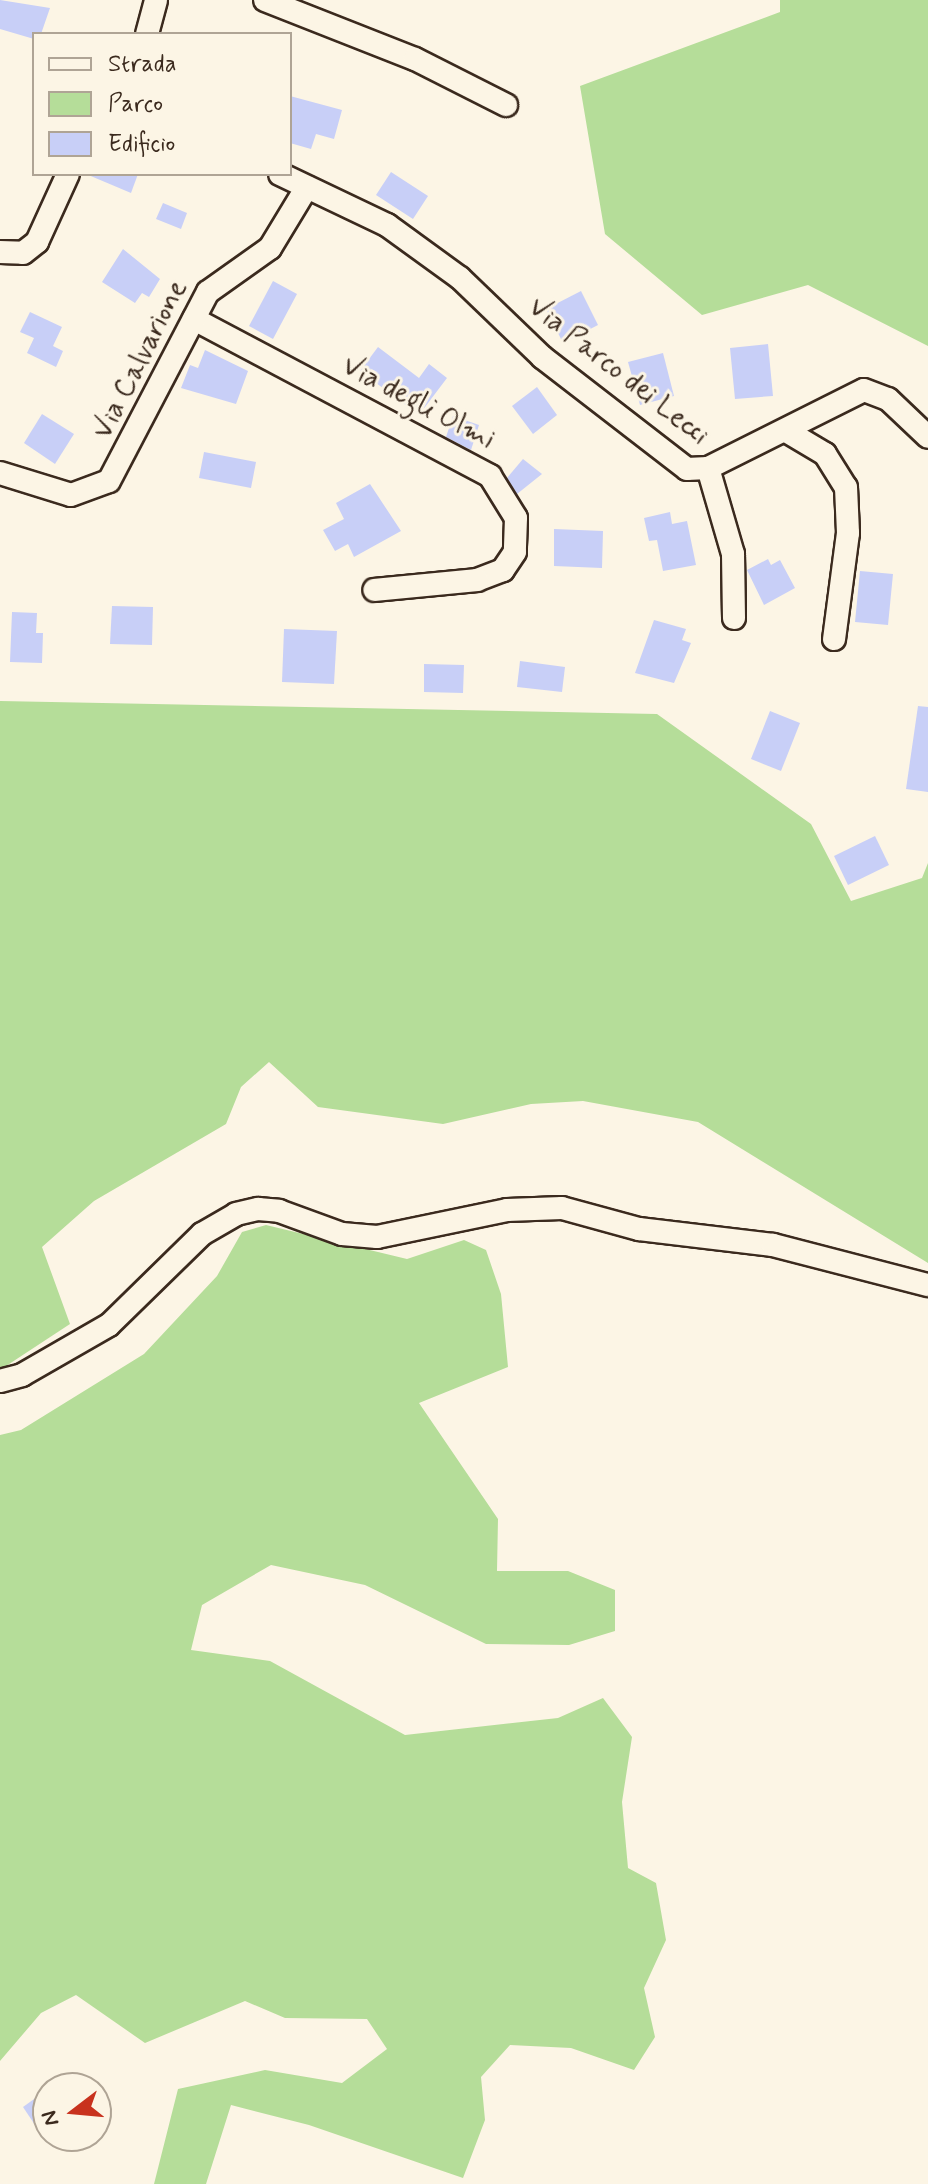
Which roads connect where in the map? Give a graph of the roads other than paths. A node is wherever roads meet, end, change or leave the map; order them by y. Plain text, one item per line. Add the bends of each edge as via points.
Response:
1 (156, 0) edge
2 (265, 0) edge
3 (148, 32) edge
4 (506, 105) dead end
5 (67, 176) edge
6 (284, 176) edge
7 (307, 187) junction
8 (0, 252) edge
9 (194, 319) junction
10 (788, 432) junction
11 (928, 437) edge
12 (708, 468) junction
13 (0, 473) edge
14 (374, 590) dead end
15 (734, 618) dead end
16 (834, 639) dead end
17 (928, 1285) edge
18 (0, 1381) edge

1 - 3 street
2 - 4 street via 415,59
5 - 8 street via 37,242 23,253
6 - 7 street, Via Parco dei Lecci
7 - 9 street, Via Calvarione via 274,243 214,284
7 - 12 street, Via Parco dei Lecci via 387,225 460,278 542,357 679,465
9 - 13 street, Via Calvarione via 109,481 71,495
9 - 14 street, Via degli Olmi via 490,476 516,518 515,552 503,570 477,580
10 - 11 street, Via Parco dei Lecci via 864,390 888,399
10 - 12 street, Via Parco dei Lecci
10 - 16 street via 825,454 846,487 848,533
12 - 15 street via 733,554
17 - 18 street via 731,1237 628,1227 562,1208 507,1210 377,1237 342,1234 279,1211 258,1209 236,1214 202,1234 109,1325 22,1375

